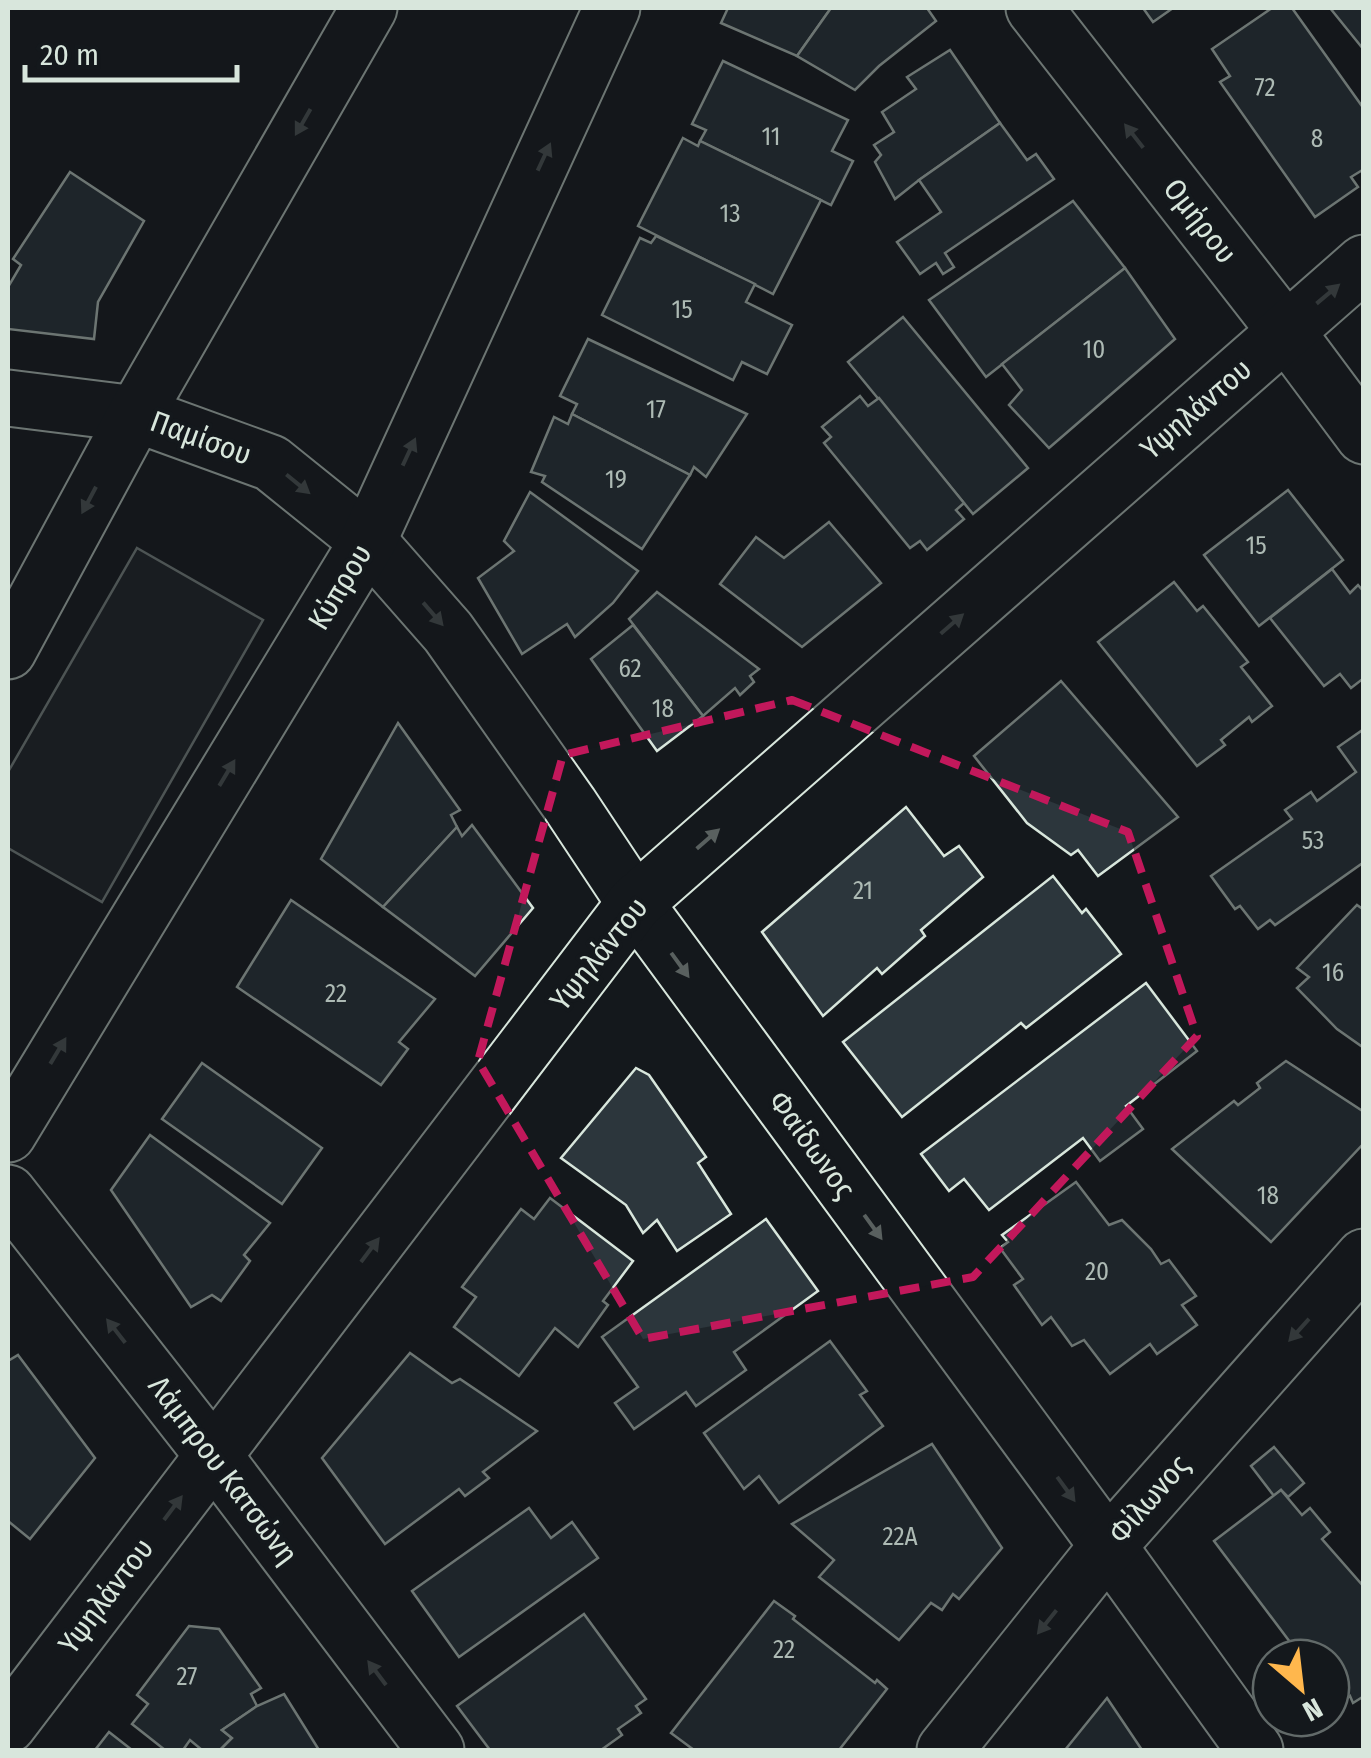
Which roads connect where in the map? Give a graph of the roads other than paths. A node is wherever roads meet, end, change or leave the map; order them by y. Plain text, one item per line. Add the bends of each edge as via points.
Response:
1 (368, 8) edge
2 (612, 8) edge
3 (1034, 8) edge
4 (1364, 263) edge
5 (1285, 330) junction
6 (8, 398) edge
7 (136, 414) junction
8 (1364, 436) edge
9 (368, 541) junction
10 (8, 651) edge
11 (635, 903) junction
12 (8, 1134) edge
13 (8, 1193) edge
14 (1364, 1257) edge
15 (213, 1455) junction
16 (1108, 1546) junction
17 (8, 1724) edge
18 (436, 1750) edge
19 (945, 1750) edge
20 (1254, 1750) edge

1 -> 7 street
9 -> 2 street, Κύπρου
5 -> 3 street, Ομήρου
5 -> 4 street, Υψηλάντου
5 - 8 street, Ομήρου
11 -> 5 street, Υψηλάντου
6 - 7 street, Παμίσου
7 -> 9 street, Παμίσου via 271,463
7 -> 10 street
9 -> 11 street, Φαίδωνος via 448,632
12 -> 9 street, Κύπρου
15 -> 11 street, Υψηλάντου
11 -> 16 street, Φαίδωνος
15 -> 13 street, Λάμπρου Κατσώνη
14 -> 16 street, Φίλωνος
17 -> 15 street, Υψηλάντου
18 -> 15 street, Λάμπρου Κατσώνη
16 -> 19 street, Φίλωνος
16 - 20 street, Φαίδωνος

